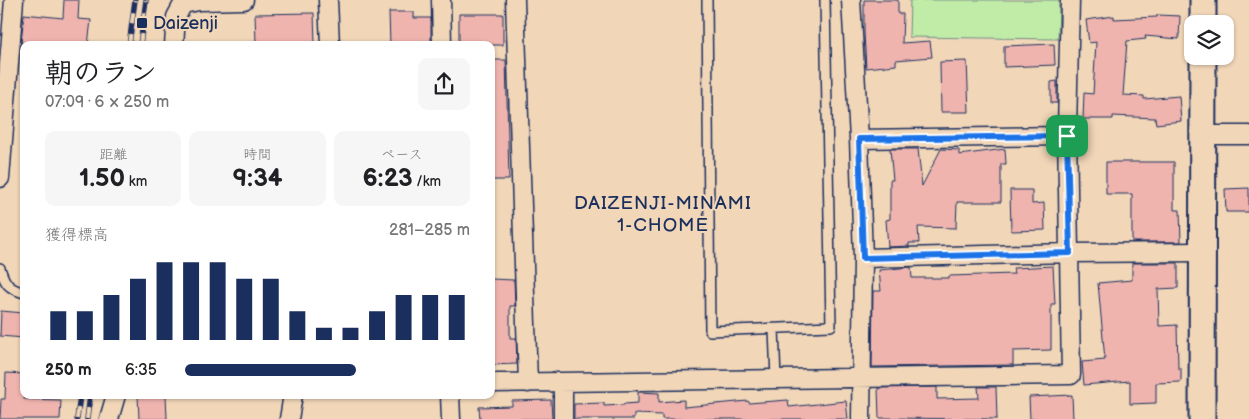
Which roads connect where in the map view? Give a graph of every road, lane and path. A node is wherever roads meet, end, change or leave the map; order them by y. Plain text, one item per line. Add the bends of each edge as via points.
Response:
1 (14, 0) edge
2 (244, 0) edge
3 (328, 0) edge
4 (441, 0) edge
5 (515, 0) edge
6 (707, 0) edge
7 (825, 0) edge
8 (851, 0) edge
9 (1070, 0) edge
10 (1203, 0) edge
11 (1203, 15) edge
12 (174, 41) edge
13 (330, 41) edge
14 (442, 41) edge
15 (1203, 65) edge
16 (1203, 135) junction
17 (1249, 135) edge
18 (1067, 136) junction
19 (859, 139) junction
20 (0, 178) edge
21 (1203, 252) junction
22 (1070, 253) junction
23 (863, 258) junction
24 (0, 268) edge
25 (20, 292) edge
26 (774, 328) junction
27 (860, 378) junction
28 (776, 379) junction
29 (495, 383) edge
30 (528, 383) junction
31 (563, 383) junction
32 (115, 399) edge
33 (292, 399) edge
34 (450, 399) edge
35 (109, 419) edge
36 (289, 419) edge
37 (451, 419) edge
38 (563, 419) edge
39 (861, 419) edge
40 (1202, 419) edge

1 - 20 street
2 - 12 street via 183,4 176,17
3 - 13 street
4 - 14 street
5 - 30 street
6 - 26 lane via 710,331
7 - 26 lane via 832,326
8 - 19 street
9 - 18 street
10 - 11 street
15 - 16 street
16 - 17 street
16 - 21 street
18 - 19 street
18 - 22 street
19 - 23 street
21 - 22 street
21 - 40 street
22 - 23 street
22 - 27 street via 1071,375
23 - 27 street
24 - 25 lane via 12,290
26 - 28 lane
27 - 28 street
27 - 39 street
28 - 31 street
29 - 30 street
30 - 31 street
31 - 38 street
32 - 35 street
33 - 36 street
34 - 37 street

